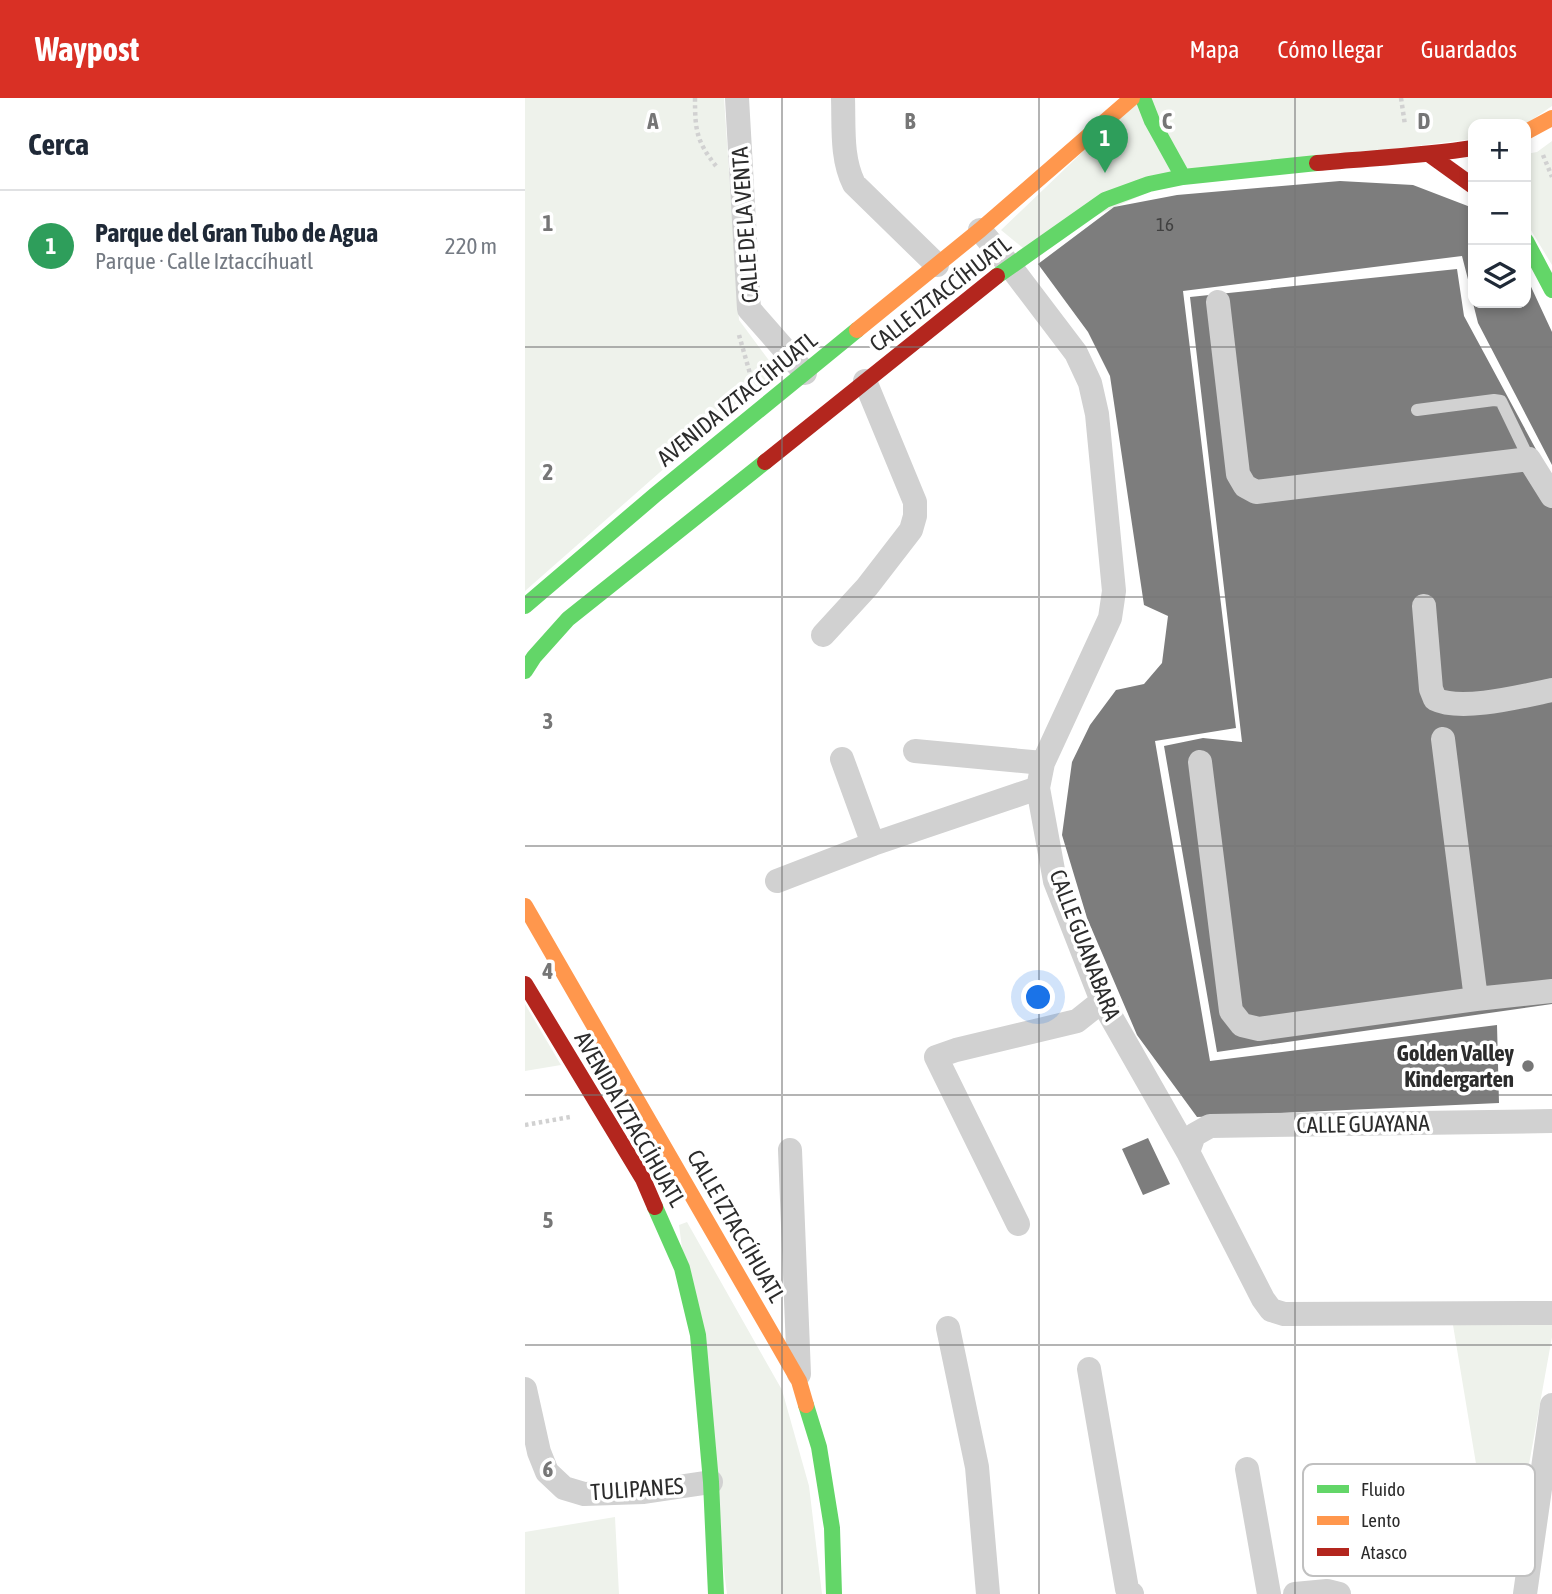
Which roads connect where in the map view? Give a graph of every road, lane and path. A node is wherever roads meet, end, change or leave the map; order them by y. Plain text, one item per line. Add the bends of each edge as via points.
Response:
1 (737, 98) edge
2 (843, 98) edge
3 (1132, 98) edge
4 (1143, 98) edge
5 (1552, 118) edge
6 (1531, 129) edge
7 (1468, 149) edge
8 (1430, 155) junction
9 (1183, 177) junction
10 (1468, 182) edge
11 (980, 230) junction
12 (1528, 245) edge
13 (937, 265) junction
14 (1010, 266) junction
15 (1552, 290) edge
16 (1218, 302) dead end
17 (805, 373) junction
18 (865, 381) junction
19 (1417, 410) dead end
20 (1529, 459) junction
21 (1552, 496) edge
22 (525, 606) edge
23 (1424, 606) dead end
24 (823, 635) dead end
25 (525, 671) edge
26 (1552, 690) edge
27 (1443, 739) dead end
28 (915, 751) dead end
29 (842, 759) dead end
30 (1201, 762) dead end
31 (1043, 763) junction
32 (1038, 788) junction
33 (873, 844) junction
34 (777, 881) dead end
35 (525, 906) edge
36 (525, 984) edge
37 (1552, 991) edge
38 (1476, 999) junction
39 (1102, 1001) junction
40 (602, 1111) junction
41 (1552, 1121) edge
42 (525, 1125) edge
43 (790, 1150) dead end
44 (1188, 1152) junction
45 (1018, 1224) dead end
46 (1552, 1313) edge
47 (948, 1328) dead end
48 (1089, 1369) dead end
49 (799, 1381) junction
50 (525, 1389) edge
51 (1552, 1405) edge
52 (1247, 1469) dead end
53 (711, 1482) junction
54 (1535, 1524) edge
55 (1528, 1576) edge
56 (716, 1594) edge
57 (834, 1594) edge
58 (988, 1594) edge
59 (1132, 1594) edge
60 (1269, 1594) edge
61 (1295, 1594) edge
62 (1339, 1594) edge
63 (1525, 1594) edge

1 - 17 street, CALLE DE LA VENTA via 749,309
2 - 13 street via 845,156 854,184
3 - 11 street, CALLE IZTACCÍHUATL
4 - 9 street
5 - 6 street
7 - 8 street, CALLE IZTACCÍHUATL
8 - 9 street, CALLE IZTACCÍHUATL
8 - 10 street
9 - 14 street, CALLE IZTACCÍHUATL via 1105,200
11 - 13 street, AVENIDA IZTACCÍHUATL
11 - 14 street, CALLE GUANABARA
12 - 15 street
13 - 17 street, AVENIDA IZTACCÍHUATL
14 - 18 street, CALLE IZTACCÍHUATL
14 - 31 street, CALLE GUANABARA via 1076,353 1090,383 1114,591 1110,618
16 - 20 street via 1238,474 1245,486 1256,492
17 - 22 street, AVENIDA IZTACCÍHUATL
18 - 24 street via 915,502 915,516 911,530 874,578
18 - 25 street, CALLE IZTACCÍHUATL via 568,619
19 - 20 lane via 1501,401
20 - 21 street
23 - 26 street via 1435,699 1445,704 1497,701
27 - 38 street
28 - 31 street
29 - 33 street
30 - 38 street via 1231,1011 1242,1025 1259,1029
31 - 32 street, CALLE GUANABARA
32 - 33 street
32 - 39 street, CALLE GUANABARA via 1055,881
33 - 34 street
35 - 49 street, CALLE IZTACCÍHUATL
36 - 40 street, AVENIDA IZTACCÍHUATL
37 - 38 street
39 - 44 street, CALLE GUANABARA
39 - 45 street via 1077,1021 936,1057
40 - 42 path
40 - 53 street, AVENIDA IZTACCÍHUATL via 643,1179 683,1268 698,1335
41 - 44 street, CALLE GUAYANA via 1210,1126 1194,1135
43 - 49 street
44 - 46 street, CALLE GUANABARA via 1271,1310 1284,1314
47 - 58 street via 977,1467
48 - 59 street via 1127,1589
49 - 57 street, CALLE IZTACCÍHUATL via 821,1461 832,1528
50 - 53 street, TULIPANES via 543,1462 564,1488 584,1494 645,1492
51 - 54 street
52 - 60 street
53 - 56 street, AVENIDA IZTACCÍHUATL
55 - 63 street
61 - 62 street

